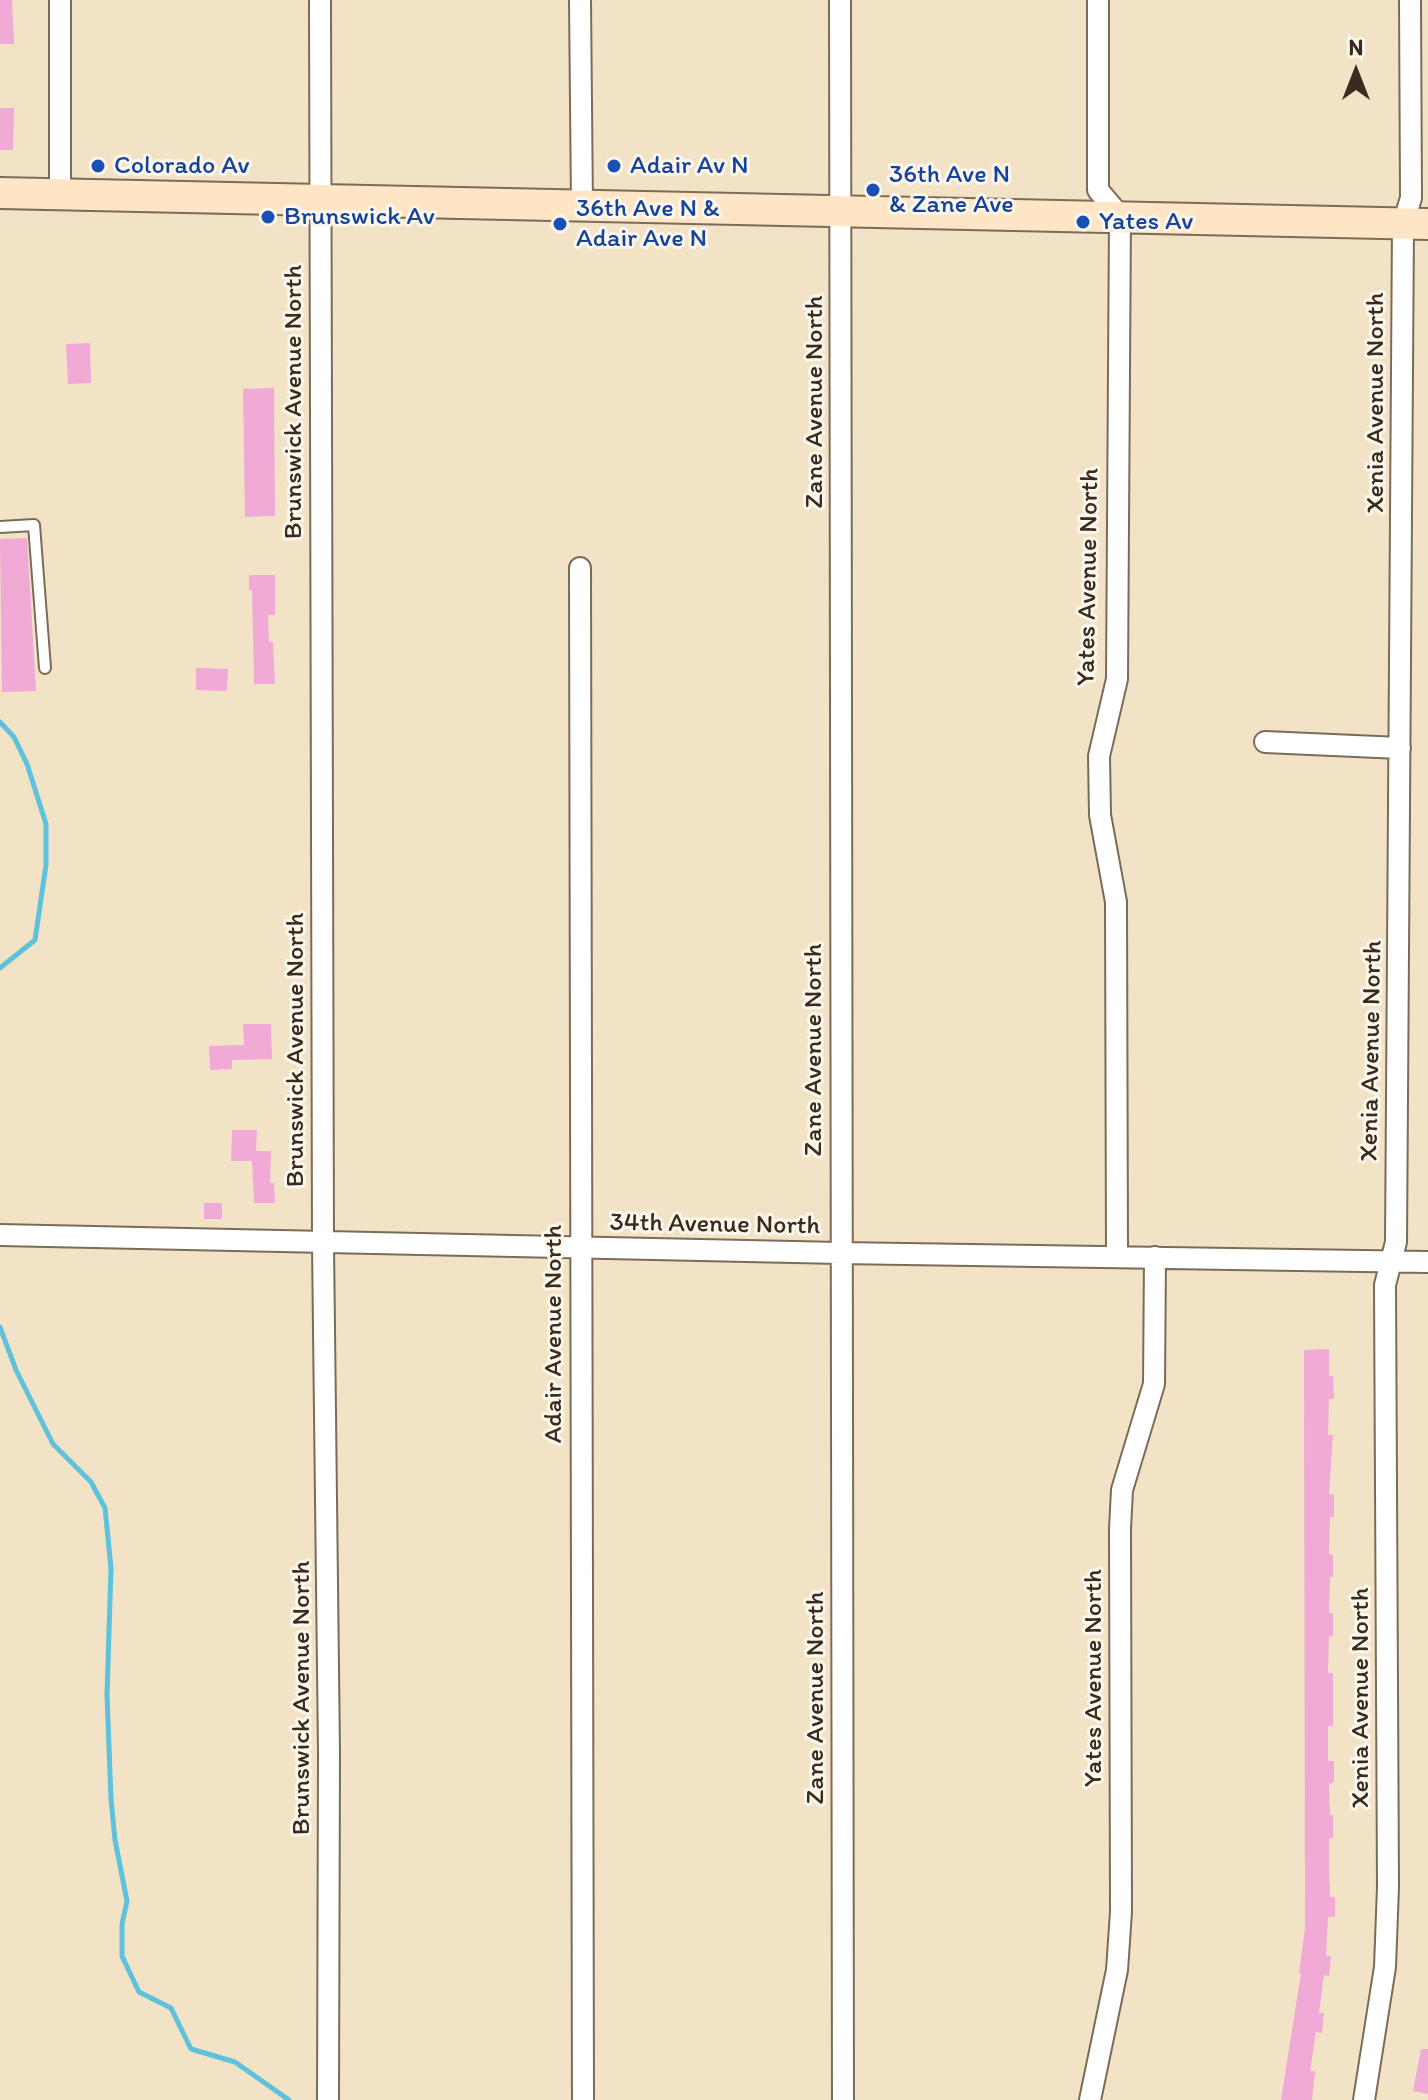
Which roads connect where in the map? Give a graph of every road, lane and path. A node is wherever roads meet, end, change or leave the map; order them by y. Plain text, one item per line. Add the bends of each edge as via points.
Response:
1 (60, 0) edge
2 (320, 0) edge
3 (580, 0) edge
4 (840, 0) edge
5 (1098, 0) edge
6 (1410, 0) edge
7 (0, 193) edge
8 (60, 195) junction
9 (322, 200) junction
10 (582, 206) junction
11 (841, 211) junction
12 (1120, 216) junction
13 (1416, 224) edge
14 (0, 527) edge
15 (580, 568) dead end
16 (45, 668) dead end
17 (1265, 742) dead end
18 (1400, 748) junction
19 (0, 1235) edge
20 (323, 1244) junction
21 (579, 1248) junction
22 (840, 1253) junction
23 (1117, 1256) junction
24 (1155, 1257) junction
25 (1390, 1262) junction
26 (1428, 1262) edge
27 (328, 2100) edge
28 (583, 2100) edge
29 (843, 2100) edge
30 (1090, 2100) edge
31 (1364, 2100) edge

1 - 8 street
2 - 9 street, Brunswick Avenue North
3 - 10 street
4 - 11 street, Zane Avenue North
5 - 12 street via 1098,190
6 - 13 street, Xenia Avenue North via 1411,198
7 - 8 street
8 - 9 street
9 - 10 street
9 - 20 street, Brunswick Avenue North
10 - 11 street
11 - 12 street
11 - 22 street, Zane Avenue North
12 - 13 street
12 - 23 street, Yates Avenue North via 1117,679 1099,756 1100,815 1116,902
13 - 18 street, Xenia Avenue North
14 - 16 lane via 34,525
15 - 21 street, Adair Avenue North
17 - 18 street
18 - 25 street, Xenia Avenue North via 1396,1242
19 - 20 street, 34th Avenue North
20 - 21 street, 34th Avenue North
20 - 27 street, Brunswick Avenue North
21 - 22 street, 34th Avenue North
21 - 28 street, Adair Avenue North
22 - 23 street, 34th Avenue North
22 - 29 street, Zane Avenue North
23 - 24 street, 34th Avenue North
24 - 25 street, 34th Avenue North
24 - 30 street, Yates Avenue North via 1154,1384 1122,1490 1117,1970
25 - 26 street, 34th Avenue North
25 - 31 street, Xenia Avenue North via 1385,1285 1388,1887 1385,1967

